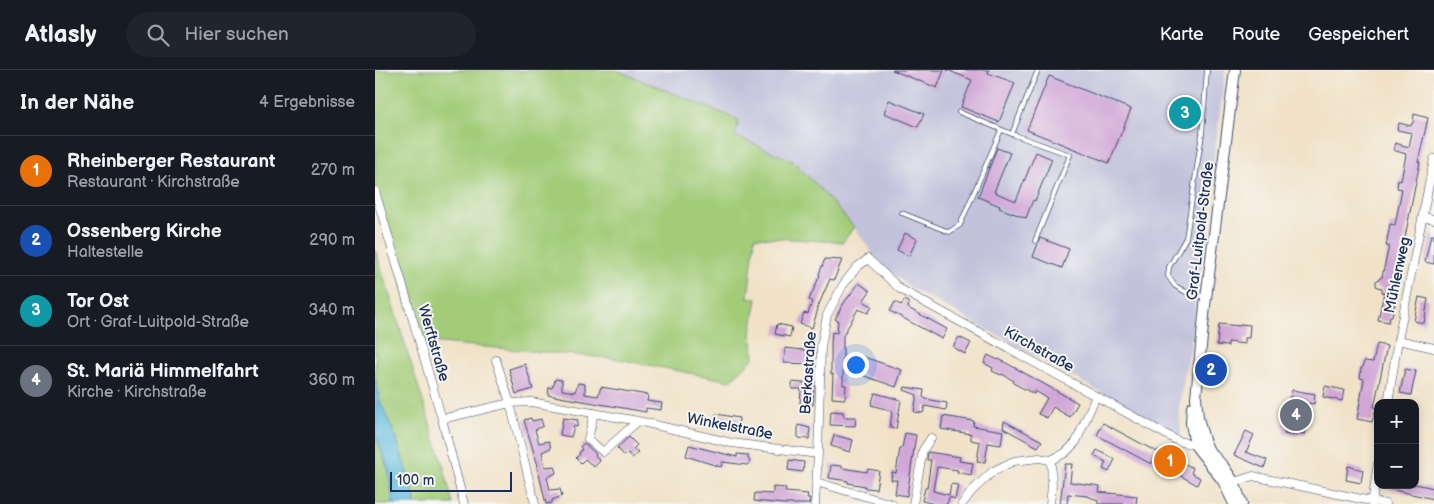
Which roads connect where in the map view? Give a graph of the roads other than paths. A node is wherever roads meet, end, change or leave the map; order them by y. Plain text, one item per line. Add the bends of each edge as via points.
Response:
1 (1038, 70) edge
2 (1207, 70) edge
3 (1235, 70) edge
4 (959, 112) dead end
5 (1001, 130) junction
6 (1012, 134) junction
7 (1434, 159) edge
8 (375, 191) edge
9 (902, 213) dead end
10 (1423, 217) junction
11 (1434, 219) edge
12 (1035, 241) dead end
13 (868, 259) joint
14 (1207, 298) junction
15 (1398, 340) junction
16 (1434, 348) edge
17 (496, 360) dead end
18 (1096, 396) junction
19 (1388, 399) edge
20 (510, 403) junction
21 (594, 413) junction
22 (442, 419) junction
23 (638, 422) junction
24 (931, 438) dead end
25 (1199, 442) junction
26 (819, 454) junction
27 (1051, 460) junction
28 (816, 482) junction
29 (1230, 484) junction
30 (1374, 489) edge
31 (1372, 502) edge
32 (464, 504) edge
33 (535, 504) edge
34 (815, 504) edge
35 (892, 504) edge
36 (913, 504) edge
37 (962, 504) edge
38 (1050, 504) edge
39 (1234, 504) edge
40 (1242, 504) edge
41 (1385, 504) edge

1 - 6 lane
2 - 14 lane via 1202,134 1186,238 1169,267 1168,276 1175,286
3 - 14 street, Graf-Luitpold-Straße
4 - 5 lane
5 - 6 lane
5 - 9 lane via 960,225 949,232
6 - 12 lane via 1070,155
7 - 10 street, Mühlenweg
8 - 22 street, Werftstraße
10 - 11 street
10 - 15 street, Mühlenweg
13 - 18 street, Kirchstraße via 900,289
13 - 26 street, Berkastraße via 843,285 827,315 821,347
14 - 25 street, Graf-Luitpold-Straße via 1196,397
15 - 16 street
15 - 19 street, Mühlenweg
17 - 20 street
18 - 25 street, Kirchstraße via 1178,441
18 - 27 street via 1076,442
20 - 21 street, Winkelstraße via 531,402
20 - 22 street, Winkelstraße
20 - 33 street
21 - 23 street, Winkelstraße
21 - 23 street via 588,439 603,452
22 - 32 street, Werftstraße
23 - 26 street, Winkelstraße via 732,443
24 - 36 street via 923,450
25 - 29 street, Graf-Luitpold-Straße via 1223,466
26 - 28 street, Berkastraße
27 - 37 street via 1014,461 993,471
27 - 38 street
28 - 34 street, Berkastraße
28 - 35 street
29 - 31 street via 1253,476
29 - 39 street, Graf-Luitpold-Straße
29 - 40 street, Graf-Luitpold-Straße
30 - 31 street
31 - 41 street

